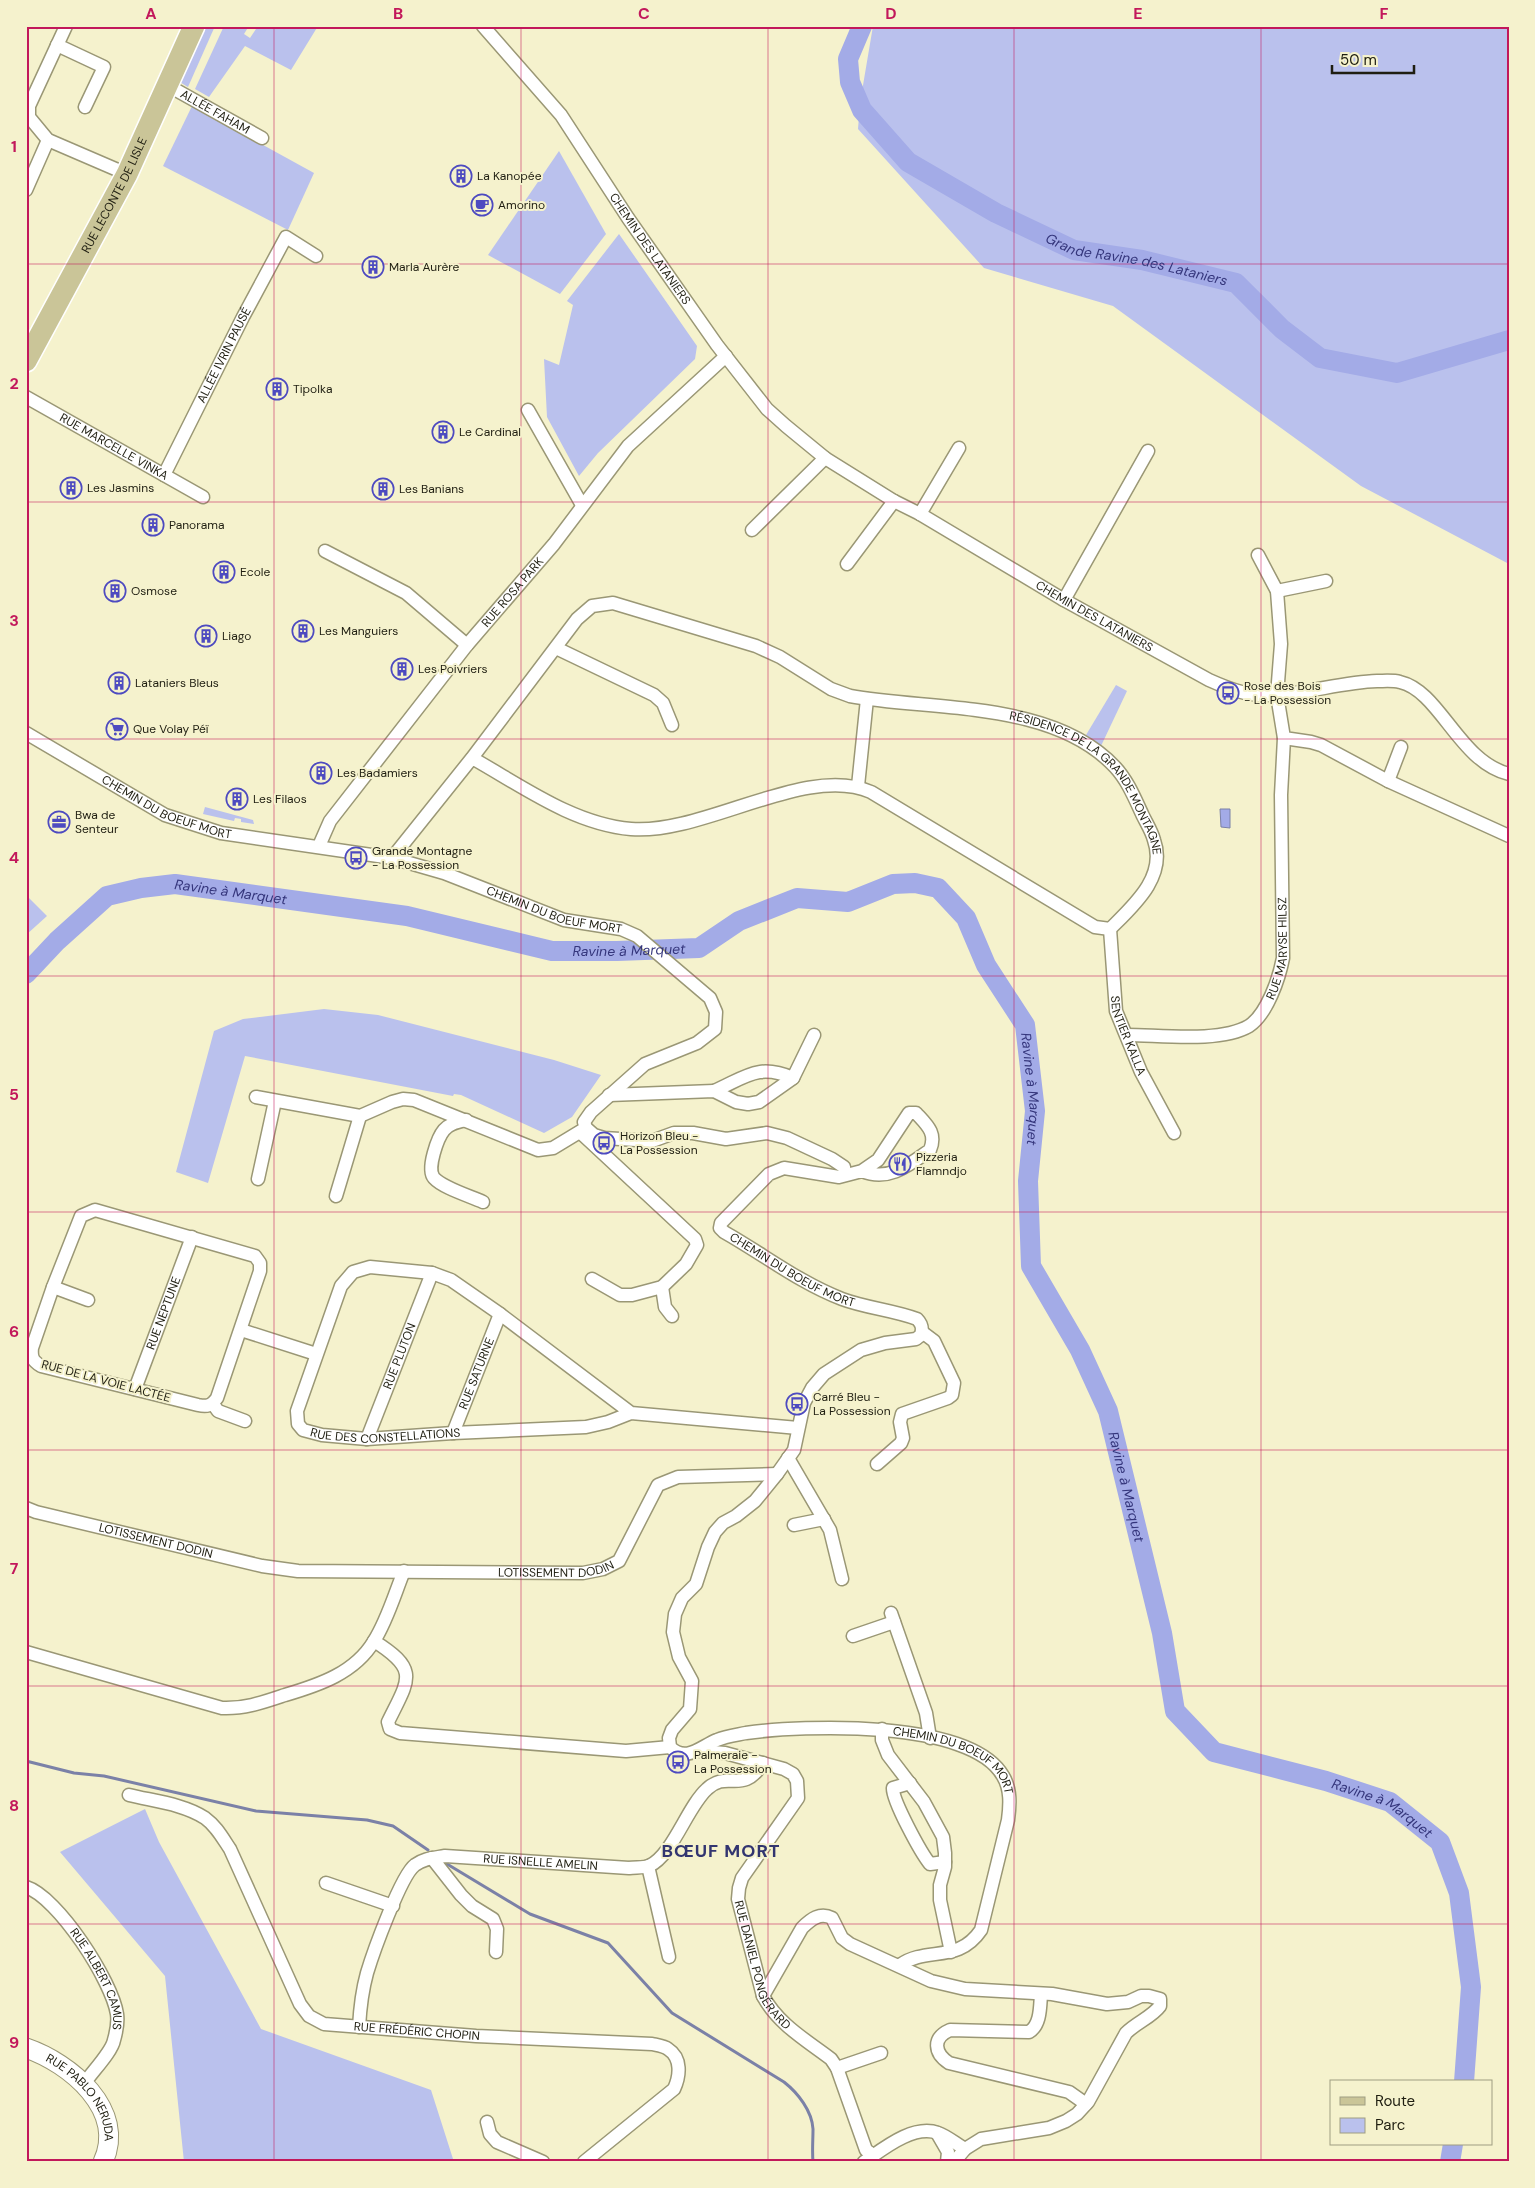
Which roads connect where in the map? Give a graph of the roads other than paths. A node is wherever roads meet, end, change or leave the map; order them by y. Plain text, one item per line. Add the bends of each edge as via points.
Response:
1 (66, 26) edge
2 (194, 26) edge
3 (485, 27) edge
4 (57, 45) junction
5 (167, 85) junction
6 (85, 107) dead end
7 (28, 117) edge
8 (262, 138) dead end
9 (48, 140) junction
10 (127, 174) junction
11 (26, 190) edge
12 (316, 256) dead end
13 (726, 356) junction
14 (26, 361) edge
15 (26, 396) edge
16 (528, 410) dead end
17 (959, 448) dead end
18 (1148, 451) dead end
19 (826, 458) junction
20 (164, 475) junction
21 (203, 497) dead end
22 (894, 501) junction
23 (582, 505) junction
24 (920, 514) junction
25 (752, 530) dead end
26 (325, 551) dead end
27 (1258, 555) dead end
28 (847, 564) dead end
29 (1326, 582) dead end
30 (1277, 591) junction
31 (1064, 600) junction
32 (467, 644) junction
33 (556, 648) junction
34 (1277, 695) junction
35 (867, 699) junction
36 (672, 725) dead end
37 (26, 733) edge
38 (1284, 738) junction
39 (1401, 747) dead end
40 (472, 758) junction
41 (1509, 774) edge
42 (1388, 781) junction
43 (858, 786) junction
44 (1509, 836) edge
45 (319, 846) junction
46 (392, 858) junction
47 (1110, 930) junction
48 (814, 1034) dead end
49 (1127, 1034) junction
50 (793, 1078) junction
51 (714, 1091) junction
52 (609, 1095) junction
53 (256, 1097) dead end
54 (275, 1101) junction
55 (360, 1116) junction
56 (466, 1120) junction
57 (583, 1130) junction
58 (1174, 1133) dead end
59 (862, 1171) junction
60 (845, 1174) junction
61 (258, 1179) dead end
62 (336, 1196) dead end
63 (483, 1202) dead end
64 (192, 1237) junction
65 (432, 1272) junction
66 (592, 1280) dead end
67 (662, 1286) junction
68 (53, 1287) junction
69 (88, 1300) dead end
70 (500, 1314) junction
71 (672, 1316) dead end
72 (241, 1330) junction
73 (922, 1332) junction
74 (316, 1354) junction
75 (135, 1389) junction
76 (213, 1404) junction
77 (630, 1413) junction
78 (245, 1421) dead end
79 (798, 1428) junction
80 (453, 1433) junction
81 (367, 1439) junction
82 (788, 1458) junction
83 (877, 1464) dead end
84 (778, 1474) junction
85 (26, 1508) edge
86 (824, 1519) junction
87 (794, 1525) dead end
88 (404, 1571) junction
89 (842, 1579) dead end
90 (853, 1636) dead end
91 (374, 1641) junction
92 (26, 1652) edge
93 (882, 1729) junction
94 (930, 1738) junction
95 (670, 1747) junction
96 (700, 1751) junction
97 (763, 1763) junction
98 (910, 1783) junction
99 (129, 1795) dead end
100 (432, 1858) junction
101 (945, 1862) junction
102 (648, 1866) junction
103 (326, 1883) dead end
104 (26, 1887) edge
105 (393, 1906) junction
106 (496, 1952) dead end
107 (951, 1952) junction
108 (669, 1957) dead end
109 (900, 1965) junction
110 (1041, 1994) junction
111 (763, 1996) junction
112 (359, 2027) junction
113 (26, 2048) edge
114 (881, 2053) dead end
115 (837, 2068) junction
116 (84, 2084) junction
117 (1086, 2104) junction
118 (488, 2122) dead end
119 (937, 2133) junction
120 (965, 2149) junction
121 (868, 2158) edge
122 (103, 2162) edge
123 (543, 2162) edge
124 (584, 2162) edge
125 (947, 2162) edge
126 (954, 2162) edge

1 - 4 street
2 - 5 main road, RUE LECONTE DE LISLE
3 - 13 street, CHEMIN DES LATANIERS via 561,115 628,218
4 - 6 street via 104,67
4 - 7 street via 29,106
5 - 8 street, ALLÉE FAHAM
5 - 10 main road, RUE LECONTE DE LISLE
7 - 9 street
9 - 10 street
9 - 11 street
10 - 14 main road, RUE LECONTE DE LISLE
12 - 20 street, ALLÉE IVRIN PAUSÉ via 286,237
13 - 19 street, CHEMIN DES LATANIERS via 767,409
13 - 23 street, RUE ROSA PARK via 628,446
15 - 20 street, RUE MARCELLE VINKA
16 - 23 street
17 - 24 street
18 - 31 street
19 - 22 street, CHEMIN DES LATANIERS
19 - 25 street
20 - 21 street, RUE MARCELLE VINKA
22 - 24 street, CHEMIN DES LATANIERS
22 - 28 street
23 - 32 street, RUE ROSA PARK via 554,544
24 - 31 street, CHEMIN DES LATANIERS
26 - 32 street via 406,593
27 - 30 street
29 - 30 street
30 - 34 street via 1281,644
31 - 34 street, CHEMIN DES LATANIERS via 1216,683 1252,694
32 - 45 street, RUE ROSA PARK via 330,821
33 - 35 street, RÉSIDENCE DE LA GRANDE MONTAGNE via 577,619 592,606 613,603 756,646 831,689
33 - 36 street via 654,695 663,703
33 - 40 street, RÉSIDENCE DE LA GRANDE MONTAGNE
34 - 38 street, RUE MARYSE HILSZ
34 - 41 street, CHEMIN DES LATANIERS via 1355,682 1400,682 1428,699 1481,760
35 - 43 street
35 - 47 street, RÉSIDENCE DE LA GRANDE MONTAGNE via 984,711 1027,719 1069,734 1100,753 1128,784 1154,840 1157,860 1154,877 1146,890
37 - 45 street, CHEMIN DU BOEUF MORT via 171,818 221,833
38 - 42 street via 1321,745
38 - 49 street, RUE MARYSE HILSZ via 1281,795 1283,958 1280,974 1266,1005 1250,1025 1228,1035
39 - 42 street
40 - 43 street via 568,812 606,825 632,829 663,828 821,785
40 - 46 street, RÉSIDENCE DE LA GRANDE MONTAGNE
42 - 44 street
43 - 47 street via 1095,927
45 - 46 street, CHEMIN DU BOEUF MORT
46 - 52 street, CHEMIN DU BOEUF MORT via 444,873 564,920 621,929 637,936 710,998 716,1012 715,1029 697,1043 645,1064
47 - 49 street, SENTIER KALLA via 1116,1011
48 - 50 street
49 - 58 street, SENTIER KALLA via 1141,1072
50 - 51 street via 766,1070
50 - 51 street via 759,1102 748,1104
51 - 52 street
52 - 57 street, CHEMIN DU BOEUF MORT via 587,1116
53 - 54 street
54 - 55 street
54 - 61 street
55 - 56 street via 403,1099 414,1100
55 - 62 street
56 - 57 street via 538,1150 553,1148
56 - 63 street via 452,1124 440,1136 431,1171 441,1183
57 - 60 street via 604,1138 652,1141 674,1133 717,1139 756,1133 776,1135 832,1159 844,1167
57 - 67 street via 695,1239 697,1245 686,1264
59 - 59 street via 892,1174 905,1168 930,1150 932,1130 916,1113 909,1113 878,1160
59 - 60 street
60 - 73 street, CHEMIN DU BOEUF MORT via 839,1177 784,1168 769,1174 725,1218 720,1228 817,1288 873,1309 917,1319
64 - 68 street, RUE DE LA VOIE LACTÉE via 102,1211 88,1212 81,1216
64 - 72 street, RUE DE LA VOIE LACTÉE via 255,1256 260,1263
64 - 75 street, RUE NEPTUNE
65 - 70 street, RUE DES CONSTELLATIONS via 451,1280
65 - 74 street, RUE DES CONSTELLATIONS via 370,1267 353,1272 341,1286
65 - 81 street, RUE PLUTON
66 - 67 street via 620,1295 632,1295
67 - 71 street via 665,1306
68 - 69 street
68 - 75 street, RUE DE LA VOIE LACTÉE via 32,1348 34,1362
70 - 77 street, RUE DES CONSTELLATIONS
70 - 80 street, RUE SATURNE
72 - 74 street
72 - 76 street, RUE DE LA VOIE LACTÉE
73 - 79 street via 916,1339 861,1350 824,1374 804,1403
73 - 83 street via 934,1341 954,1389 948,1398 902,1414 903,1438
74 - 81 street, RUE DES CONSTELLATIONS via 297,1411 298,1424 303,1430 322,1435
75 - 76 street, RUE DE LA VOIE LACTÉE via 206,1407
76 - 78 street via 218,1411
77 - 79 street, RUE DES CONSTELLATIONS
77 - 80 street, RUE DES CONSTELLATIONS via 586,1427
79 - 82 street via 794,1450
80 - 81 street, RUE DES CONSTELLATIONS
82 - 84 street
82 - 86 street
84 - 88 street, LOTISSEMENT DODIN via 678,1477 658,1485 619,1561 603,1568 583,1572
84 - 95 street via 756,1501 722,1523 715,1532 696,1584 682,1598 674,1614 673,1632 679,1657 692,1681 690,1709 672,1730
85 - 88 street, LOTISSEMENT DODIN via 262,1566 298,1571
86 - 87 street
86 - 89 street via 830,1530
88 - 91 street
90 - 94 street via 892,1618 926,1713
91 - 92 street via 353,1666 320,1684 237,1709 222,1708
91 - 95 street via 396,1655 406,1670 406,1684 388,1722 390,1729 400,1733 626,1751
93 - 94 street, CHEMIN DU BOEUF MORT
93 - 96 street, CHEMIN DU BOEUF MORT via 856,1727 750,1733 719,1739
93 - 98 street via 888,1755
94 - 107 street, CHEMIN DU BOEUF MORT via 970,1747 990,1760 1003,1776 1009,1795 1008,1820 981,1930 974,1940
95 - 96 street, CHEMIN DU BOEUF MORT via 683,1755
96 - 97 street, RUE DANIEL PONGÉRARD via 719,1752
97 - 102 street via 750,1779 719,1782 705,1790 663,1855
97 - 111 street, RUE DANIEL PONGÉRARD via 793,1774 799,1790 798,1798 738,1888
98 - 101 street via 943,1837
98 - 101 street via 892,1788 896,1802 930,1864
99 - 112 street, RUE FRÉDÉRIC CHOPIN via 186,1809 219,1831 230,1848 300,2004 309,2016 324,2024
100 - 102 street, RUE ISNELLE AMELIN via 445,1856 629,1868
100 - 105 street, RUE ISNELLE AMELIN via 414,1866
100 - 106 street via 472,1906 493,1918 497,1929
101 - 107 street via 940,1900
102 - 108 street
103 - 105 street
104 - 116 street, RUE ALBERT CAMUS via 36,1890 55,1907 99,1968 117,2014 114,2042
105 - 112 street, RUE ISNELLE AMELIN via 367,1973
107 - 109 street, CHEMIN DU BOEUF MORT via 909,1958
109 - 110 street via 948,1986
109 - 111 street via 850,1944 842,1938 832,1918 816,1916 802,1928
110 - 117 street via 1107,2004 1128,2002 1141,1996 1160,1999 1160,2006 1155,2012 1126,2033
110 - 117 street via 1038,2019 1035,2029 1030,2032 950,2030 938,2040 938,2052 949,2063 1069,2092
111 - 115 street, RUE DANIEL PONGÉRARD via 778,2019 831,2059
112 - 124 street, RUE FRÉDÉRIC CHOPIN via 652,2044 668,2049 678,2062 680,2076 674,2089
113 - 116 main road, RUE PABLO NERUDA via 60,2064
114 - 115 street
115 - 121 street, RUE DANIEL PONGÉRARD
116 - 122 main road, RUE PABLO NERUDA via 97,2100 109,2134
117 - 120 street via 1077,2114 1058,2124 981,2139
118 - 123 street via 490,2134 497,2142
119 - 120 street
119 - 121 street, RUE DANIEL PONGÉRARD via 911,2134
119 - 125 street via 948,2152
120 - 126 street

